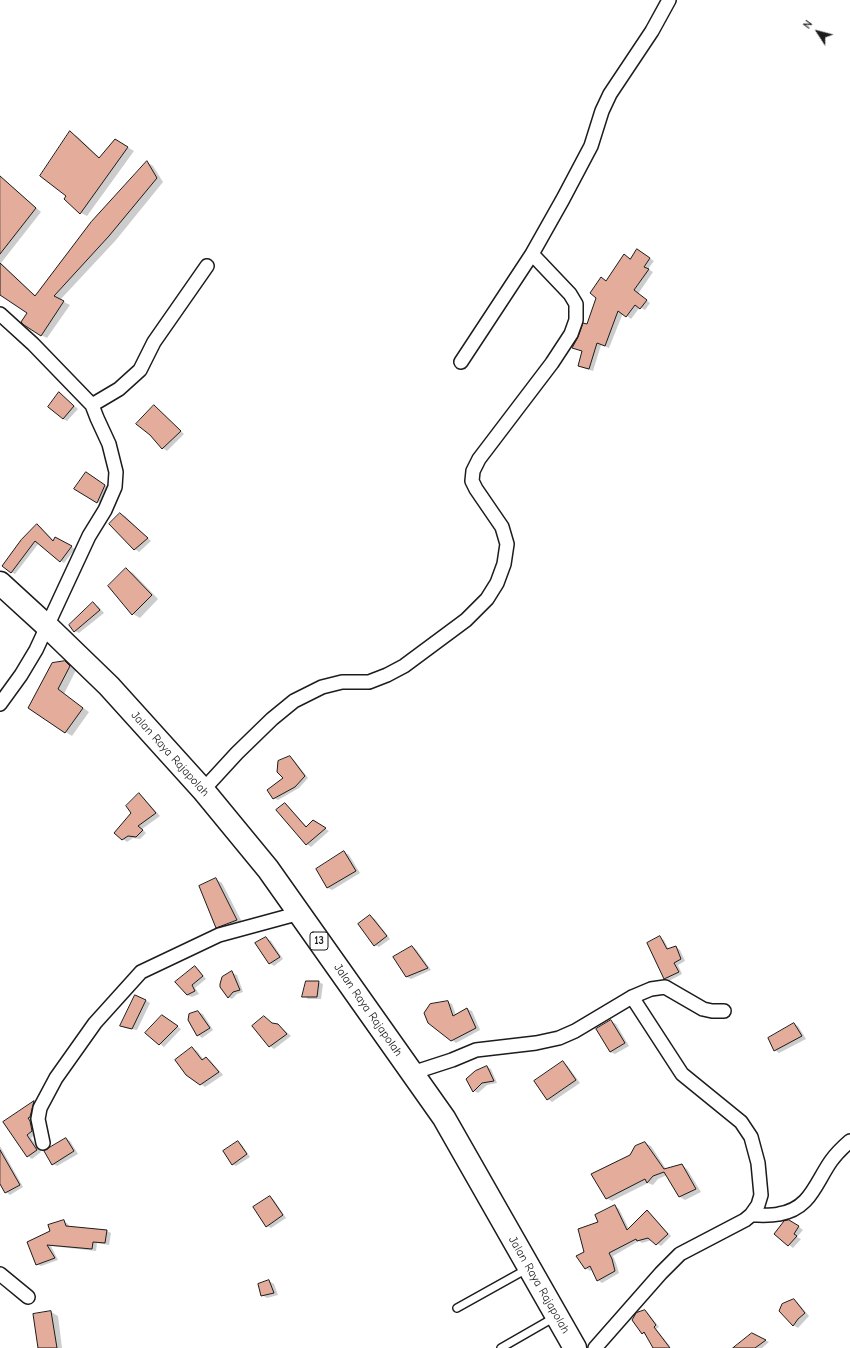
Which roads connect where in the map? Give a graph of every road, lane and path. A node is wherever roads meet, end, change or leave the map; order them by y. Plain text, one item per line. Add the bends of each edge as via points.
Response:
1 (669, 0) edge
2 (532, 254) junction
3 (207, 266) dead end
4 (0, 314) edge
5 (462, 362) dead end
6 (92, 405) junction
7 (0, 584) edge
8 (48, 627) junction
9 (0, 704) edge
10 (203, 790) junction
11 (300, 913) junction
12 (632, 997) junction
13 (724, 1011) dead end
14 (412, 1073) junction
15 (850, 1141) edge
16 (43, 1143) dead end
17 (751, 1214) junction
18 (529, 1268) junction
19 (0, 1274) edge
20 (28, 1297) dead end
21 (457, 1308) dead end
22 (556, 1316) junction
23 (502, 1348) edge
24 (575, 1348) edge
25 (595, 1348) edge

1 - 2 street via 652,31 610,94 591,146
2 - 5 street
2 - 10 street via 570,294 576,304 576,320 571,334 552,363 473,471 472,481 502,527 507,544 504,564 497,583 487,599 466,620 404,666 368,682 342,682 322,687 294,702 272,719
3 - 6 street via 154,342 140,370 119,389
4 - 6 street
6 - 8 street via 109,444 116,472 115,487 89,536
7 - 8 highway, Jalan Raya Rajapolah / 13
8 - 9 street via 30,661
8 - 10 highway, Jalan Raya Rajapolah / 13 via 109,686
10 - 11 highway, Jalan Raya Rajapolah / 13 via 268,869
11 - 14 highway, Jalan Raya Rajapolah / 13
11 - 16 street via 220,935 140,972 96,1023 56,1078 40,1108 38,1119
12 - 13 street via 651,989 665,987 703,1009
12 - 14 street via 576,1031 559,1038 476,1050
12 - 17 street via 682,1074 742,1122 751,1137 758,1163 761,1195 758,1205
14 - 18 highway, Jalan Raya Rajapolah / 13 via 444,1118
15 - 17 street via 831,1161 811,1195 800,1206 778,1214
17 - 25 street via 735,1226 680,1254
18 - 21 lane
18 - 22 highway, Jalan Raya Rajapolah / 13
19 - 20 street
22 - 23 lane
22 - 24 highway, Jalan Raya Rajapolah / 13

